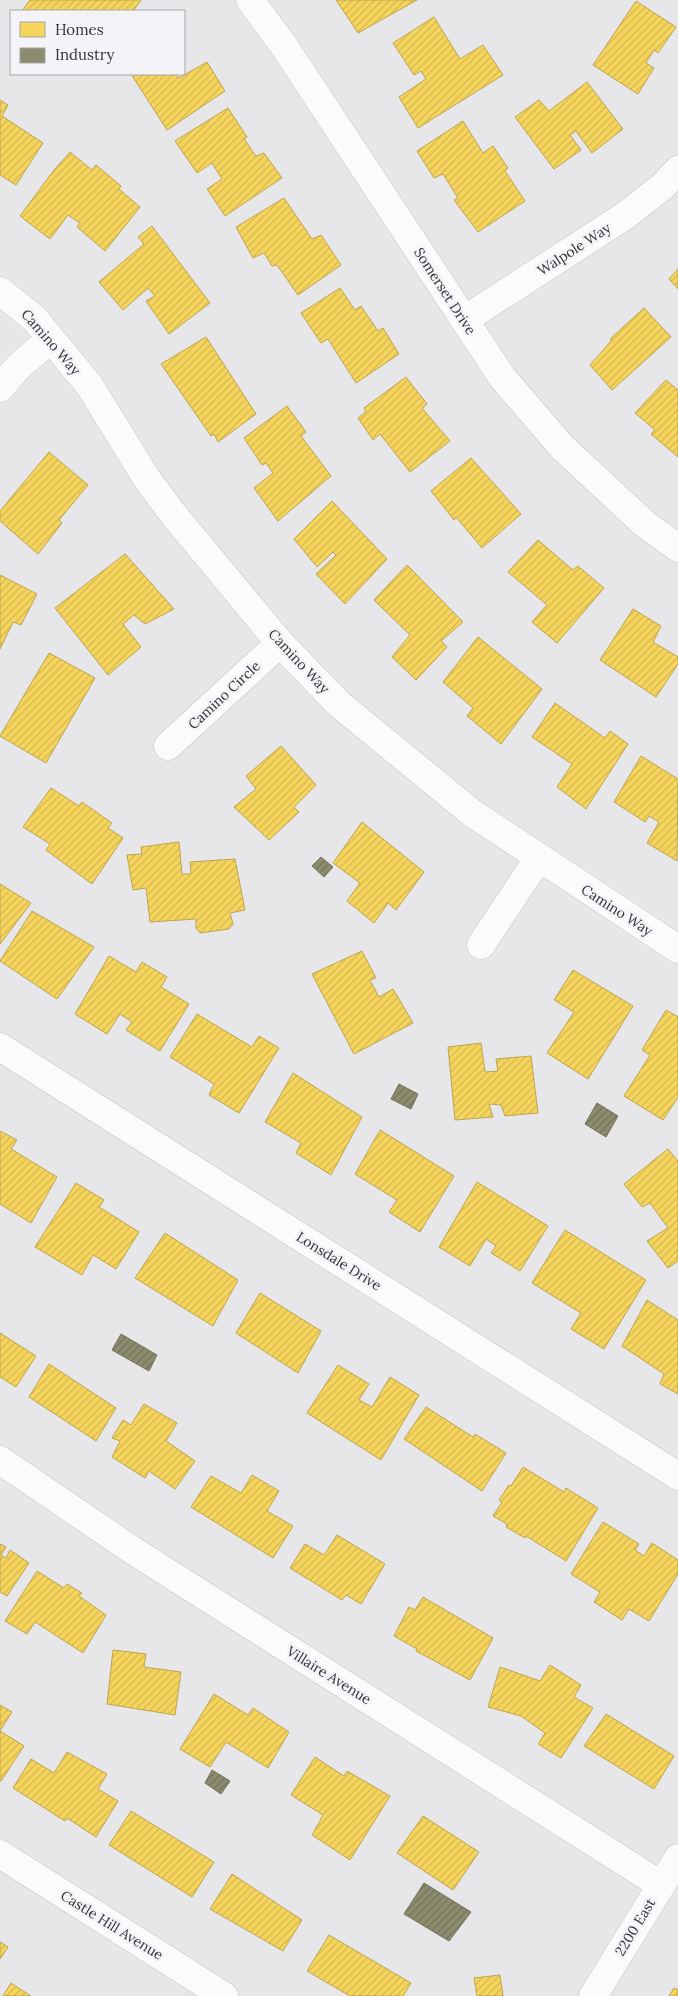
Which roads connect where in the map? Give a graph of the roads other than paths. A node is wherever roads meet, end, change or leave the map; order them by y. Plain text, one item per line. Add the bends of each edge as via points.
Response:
1 (250, 0) edge
2 (678, 170) edge
3 (0, 290) edge
4 (464, 320) junction
5 (52, 339) junction
6 (0, 388) edge
7 (678, 548) edge
8 (280, 643) junction
9 (168, 746) dead end
10 (538, 859) junction
11 (481, 945) dead end
12 (678, 949) edge
13 (0, 1047) edge
14 (0, 1460) edge
15 (678, 1476) edge
16 (0, 1854) edge
17 (678, 1858) edge
18 (661, 1885) junction
19 (224, 1996) edge
20 (593, 1996) edge

1 - 4 street, Somerset Drive via 284,46
2 - 4 street, Walpole Way via 626,215
3 - 5 street, Camino Way via 34,318
4 - 7 street, Somerset Drive via 502,376 562,446 646,525
5 - 6 street via 19,366
5 - 8 street, Camino Way via 90,386 147,479 173,514
8 - 9 street, Camino Circle
8 - 10 street, Camino Way via 339,704 400,756 472,813
10 - 11 street
10 - 12 street, Camino Way
13 - 15 street, Lonsdale Drive
14 - 18 street, Villaire Avenue via 132,1550
16 - 19 street, Castle Hill Avenue
17 - 18 street, 2200 East
18 - 20 street, 2200 East

